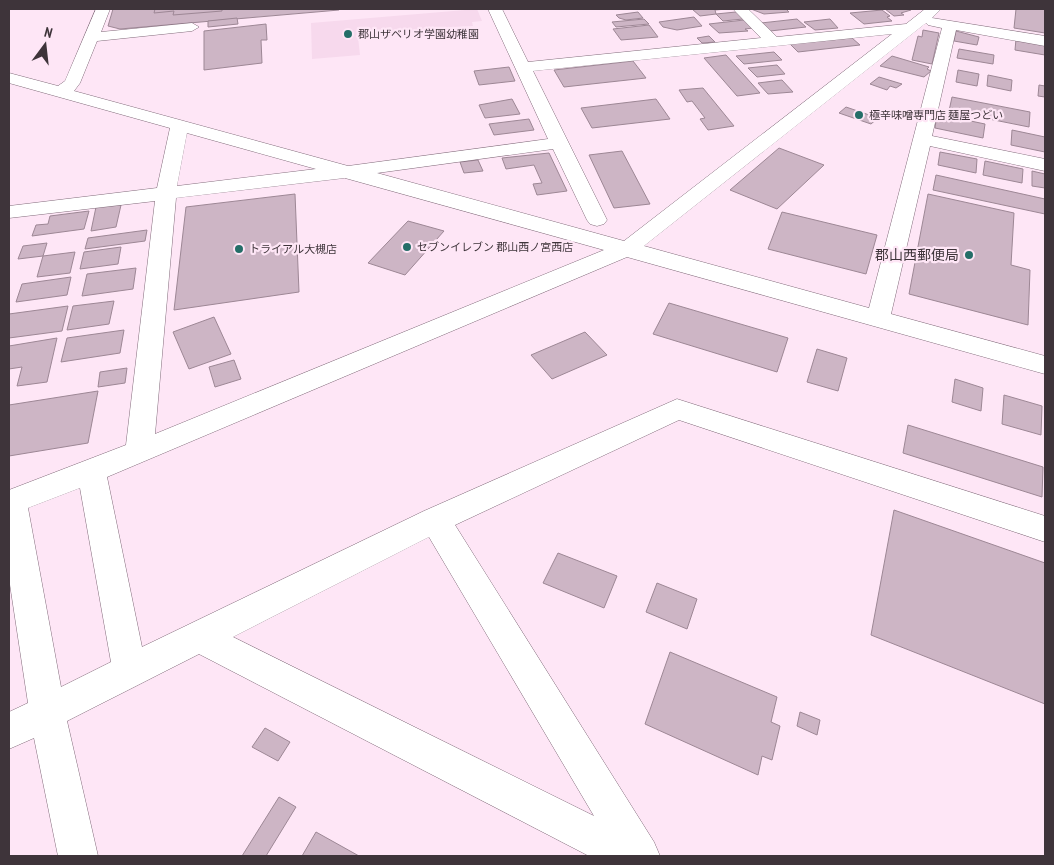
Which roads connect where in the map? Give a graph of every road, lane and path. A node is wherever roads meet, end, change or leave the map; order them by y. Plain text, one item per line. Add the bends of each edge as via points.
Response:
1 (103, 9) edge
2 (496, 9) edge
3 (740, 9) edge
4 (928, 20) edge
5 (192, 27) dead end
6 (92, 37) junction
7 (1045, 41) edge
8 (774, 42) junction
9 (523, 67) junction
10 (9, 78) edge
11 (61, 93) junction
12 (180, 126) junction
13 (922, 139) junction
14 (559, 143) junction
15 (1045, 165) edge
16 (344, 172) junction
17 (166, 193) junction
18 (9, 212) edge
19 (598, 220) dead end
20 (628, 249) junction
21 (878, 318) junction
22 (1045, 365) edge
23 (139, 452) junction
24 (91, 471) junction
25 (10, 502) edge
26 (435, 520) junction
27 (1045, 529) edge
28 (198, 637) junction
29 (130, 670) junction
30 (47, 711) junction
31 (9, 731) edge
32 (78, 856) edge
33 (631, 856) edge
34 (640, 856) edge

1 - 6 street
2 - 9 street
3 - 8 street
4 - 7 street
4 - 8 street
4 - 13 street
4 - 20 street
5 - 6 street
6 - 11 street via 72,83
8 - 9 street
9 - 14 street
10 - 11 street
11 - 12 street
12 - 16 street
12 - 17 street
13 - 15 street
13 - 21 street
14 - 16 street
14 - 19 street
16 - 17 street
16 - 20 street
17 - 18 street
17 - 23 street
20 - 21 street
20 - 23 street
21 - 22 street
23 - 24 street
24 - 25 street
24 - 29 street
25 - 30 street
26 - 27 street via 677,410
26 - 28 street
26 - 34 street
28 - 29 street
28 - 33 street
29 - 30 street
30 - 31 street
30 - 32 street

